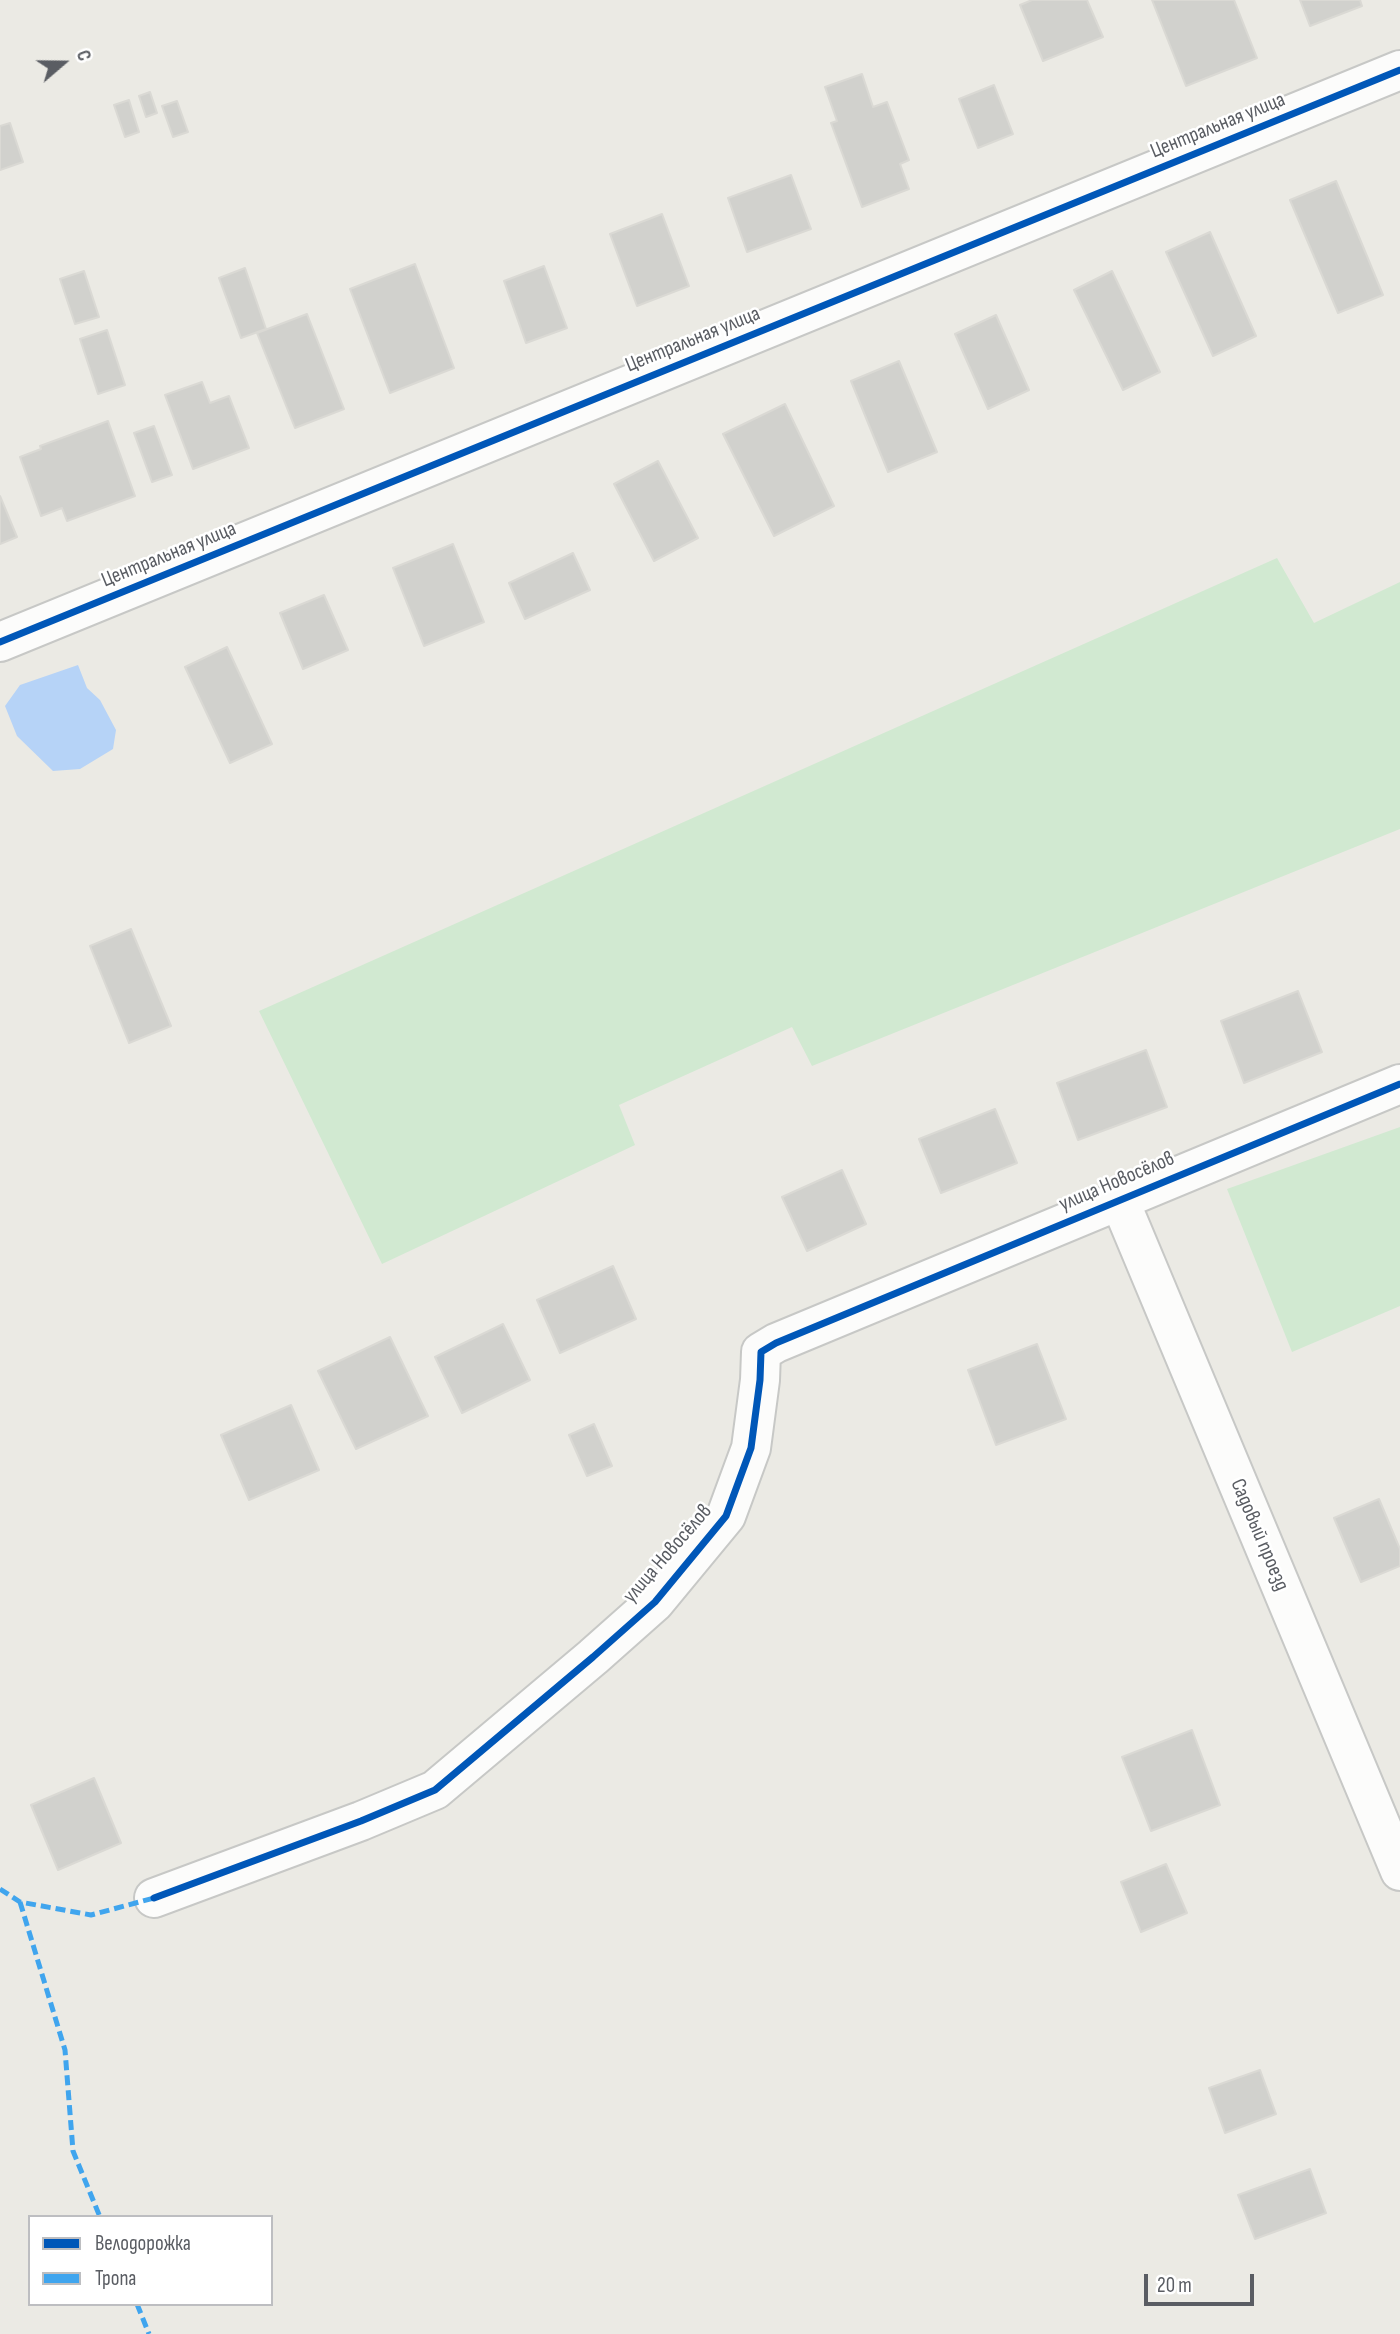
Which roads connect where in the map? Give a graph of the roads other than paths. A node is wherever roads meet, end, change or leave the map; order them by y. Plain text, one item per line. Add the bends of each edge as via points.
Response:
1 (1400, 71) edge
2 (0, 642) edge
3 (1400, 1084) edge
4 (1119, 1199) junction
5 (1400, 1871) edge
6 (154, 1898) dead end

1 - 2 street, Центральная улица
3 - 4 street, улица Новосёлов
4 - 5 street, Садовый проезд
4 - 6 street, улица Новосёлов via 761,1352 751,1448 726,1516 655,1602 435,1790

